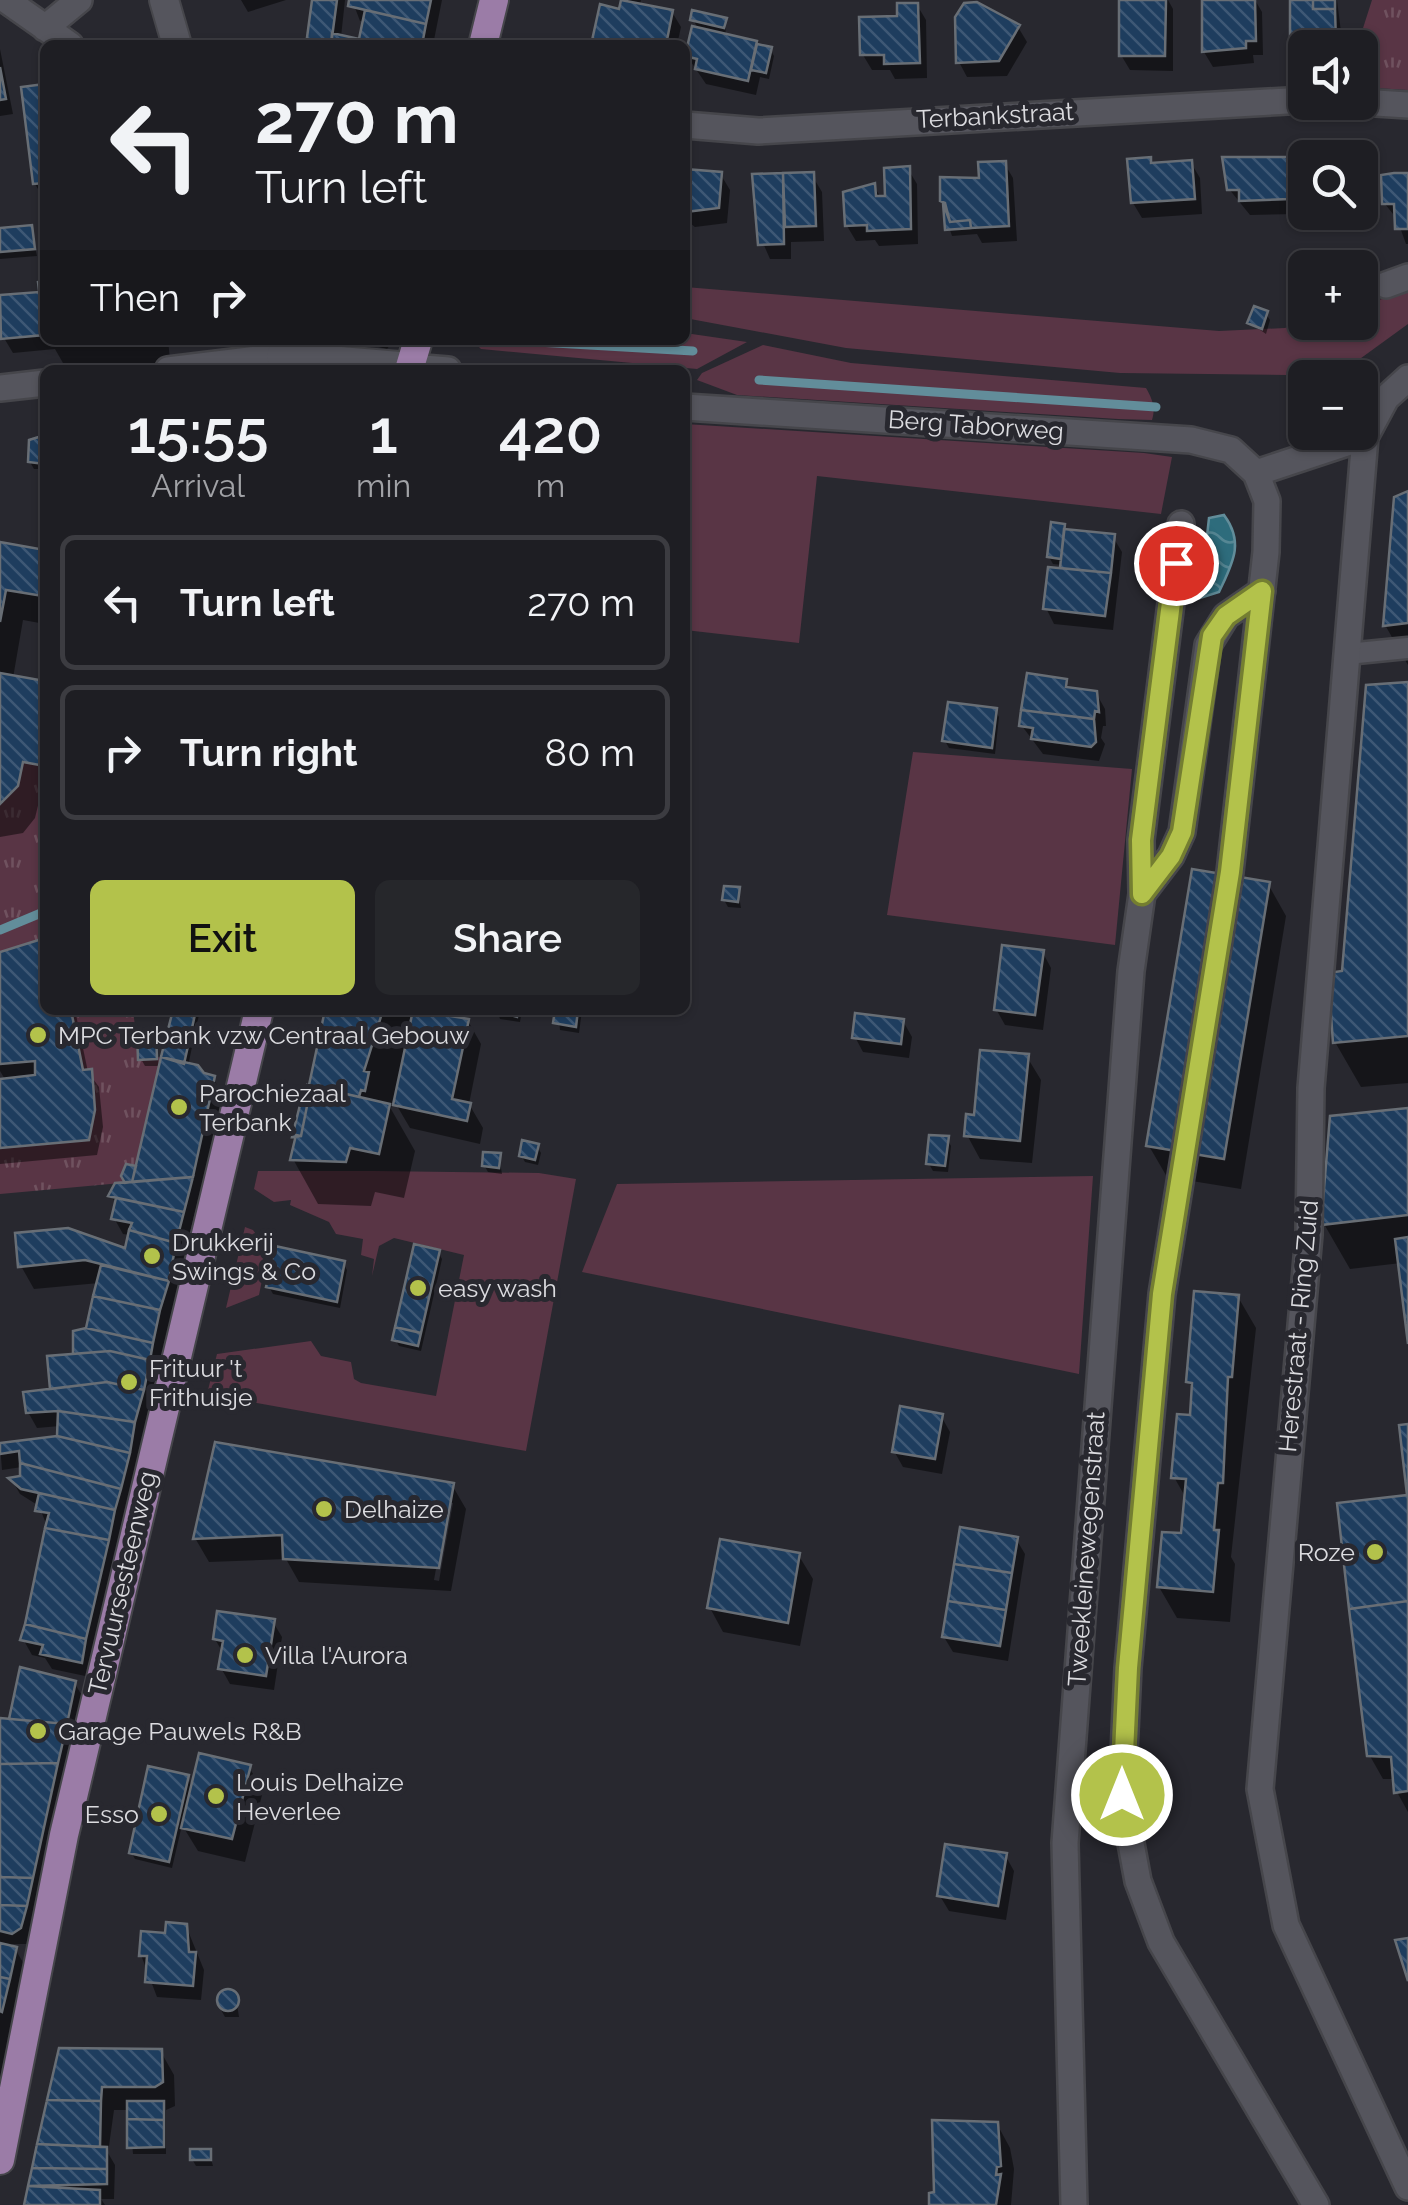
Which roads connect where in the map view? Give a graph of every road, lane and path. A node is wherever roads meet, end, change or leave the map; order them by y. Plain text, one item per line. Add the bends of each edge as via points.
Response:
1 (6, 0) edge
2 (78, 0) edge
3 (164, 0) edge
4 (494, 0) edge
5 (45, 28) junction
6 (63, 40) edge
7 (175, 40) edge
8 (485, 40) edge
9 (1288, 101) edge
10 (1378, 103) edge
11 (1408, 104) edge
12 (690, 125) edge
13 (280, 355) edge
14 (413, 359) edge
15 (205, 365) edge
16 (1408, 378) edge
17 (40, 384) edge
18 (0, 388) edge
19 (690, 407) edge
20 (1378, 413) edge
21 (1326, 450) edge
22 (1364, 450) edge
23 (1256, 473) junction
24 (1181, 524) dead end
25 (1262, 591) junction
26 (1408, 648) edge
27 (1347, 654) junction
28 (1142, 894) junction
29 (258, 1015) edge
30 (0, 2160) edge
31 (1408, 2187) edge
32 (1074, 2205) edge
33 (1316, 2205) edge

1 - 5 street
2 - 5 street
3 - 7 main road
4 - 8 main road
5 - 6 street
9 - 12 street, Terbankstraat via 758,131
10 - 11 street
13 - 14 main road
13 - 15 street
16 - 20 street
17 - 18 street
19 - 23 street, Berg Taborweg via 1191,440 1231,450
21 - 23 street
22 - 27 street, Herestraat - Ring Zuid
23 - 25 street via 1267,501
24 - 28 street, Tweekleinewegenstraat via 1141,840
25 - 28 street, Tweekleinewegenstraat via 1226,616 1212,636 1182,832
25 - 33 street via 1230,872 1162,1294 1120,1766 1130,1850 1161,1942
26 - 27 street
27 - 31 street, Herestraat - Ring Zuid via 1336,926 1311,1088 1308,1236 1260,1788 1286,1924
28 - 32 street, Tweekleinewegenstraat via 1065,1843
29 - 30 main road, Tervuursesteenweg via 64,1835

